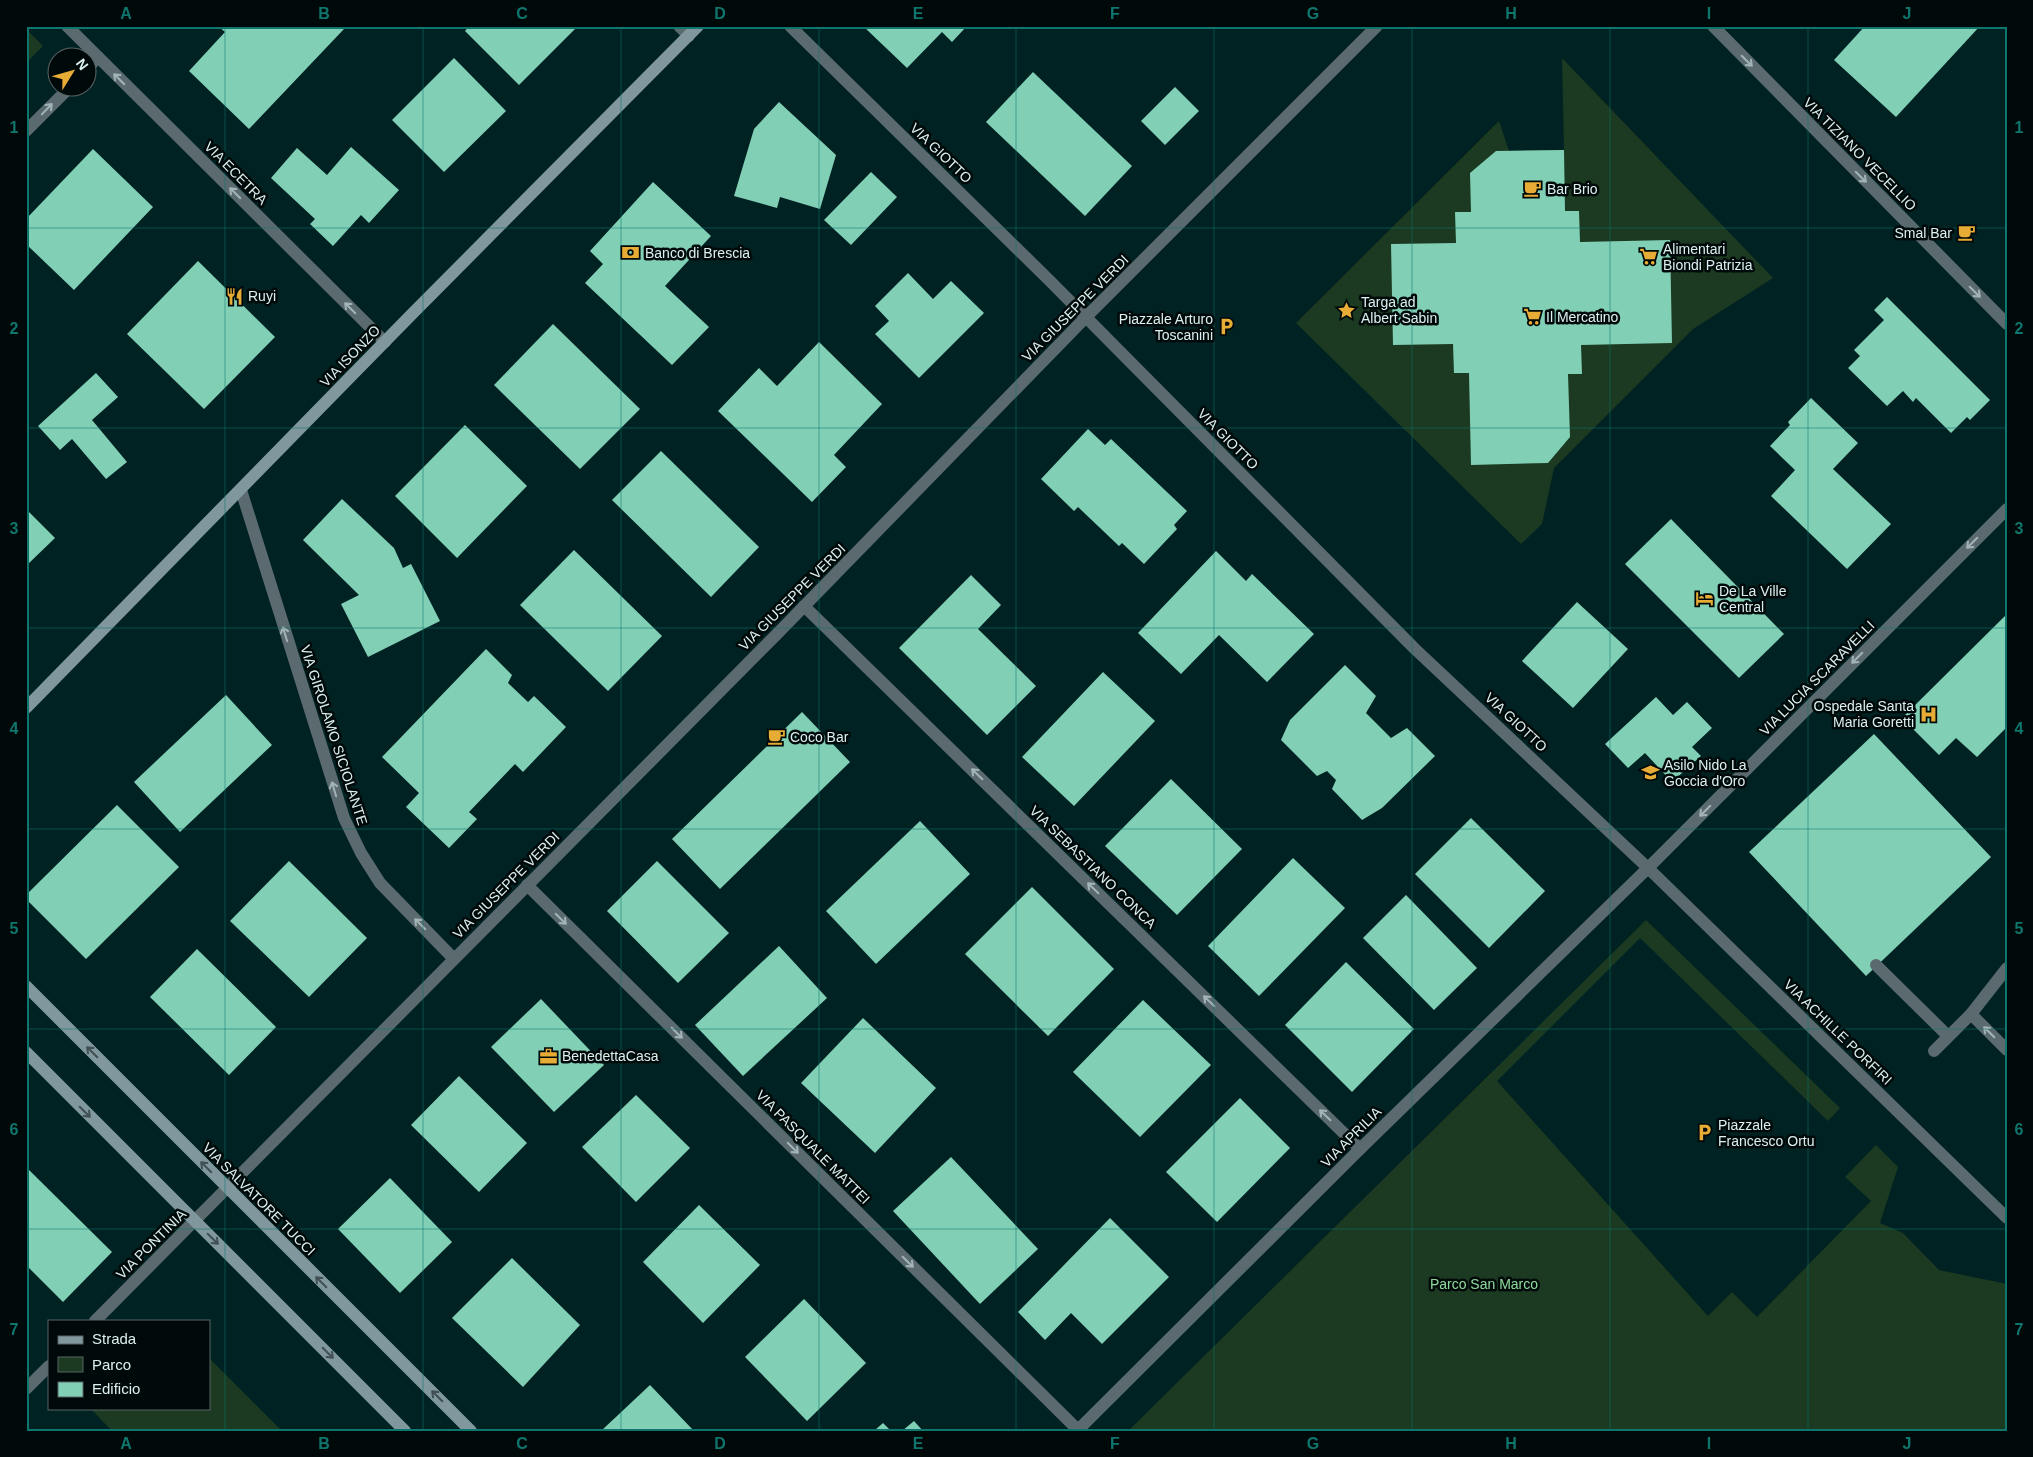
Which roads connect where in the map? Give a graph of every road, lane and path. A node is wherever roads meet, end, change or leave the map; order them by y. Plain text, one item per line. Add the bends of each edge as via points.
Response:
1 (67, 26) edge
2 (679, 26) edge
3 (698, 26) edge
4 (790, 26) edge
5 (1377, 26) edge
6 (1713, 26) edge
7 (689, 36) junction
8 (89, 48) edge
9 (98, 57) edge
10 (58, 98) edge
11 (26, 131) edge
12 (1086, 317) junction
13 (2007, 324) edge
14 (385, 342) junction
15 (240, 490) junction
16 (2007, 509) edge
17 (804, 606) junction
18 (26, 708) edge
19 (1648, 868) junction
20 (527, 885) junction
21 (454, 959) junction
22 (1876, 965) dead end
23 (2007, 968) edge
24 (26, 986) edge
25 (1970, 1014) junction
26 (1948, 1036) junction
27 (2007, 1050) edge
28 (1934, 1051) dead end
29 (26, 1052) edge
30 (1360, 1149) junction
31 (227, 1188) junction
32 (2007, 1218) edge
33 (195, 1221) junction
34 (96, 1320) edge
35 (48, 1367) edge
36 (26, 1388) edge
37 (1078, 1430) edge
38 (405, 1431) edge
39 (471, 1431) edge

1 - 8 street, VIA ECETRA
2 - 7 street
3 - 7 street, VIA ISONZO
4 - 12 street, VIA GIOTTO
5 - 12 street, VIA GIUSEPPE VERDI
6 -> 13 street, VIA TIZIANO VECELLIO
7 - 14 street, VIA ISONZO
14 -> 9 street, VIA ECETRA
11 -> 10 street
12 - 17 street, VIA GIUSEPPE VERDI
12 - 19 street, VIA GIOTTO via 1415,648
14 - 15 street, VIA ISONZO
15 - 18 street, VIA ISONZO
21 -> 15 street, VIA GIROLAMO SICIOLANTE via 380,883 344,818
16 -> 19 street, VIA LUCIA SCARAVELLI
17 - 20 street, VIA GIUSEPPE VERDI
30 -> 17 street, VIA SEBASTIANO CONCA
19 - 30 street, VIA APRILIA
19 - 32 street, VIA ACHILLE PORFIRI
20 - 21 street, VIA GIUSEPPE VERDI
20 -> 37 street, VIA PASQUALE MATTEI
21 - 31 street, VIA GIUSEPPE VERDI
22 - 26 street
23 - 25 street
31 -> 24 street, VIA SALVATORE TUCCI
25 - 26 street
27 -> 25 street
26 - 28 street
29 -> 33 street
30 - 37 street, VIA APRILIA
31 - 33 street, VIA PONTINIA
39 -> 31 street, VIA SALVATORE TUCCI
33 - 34 street, VIA PONTINIA
33 -> 38 street
35 - 36 street

